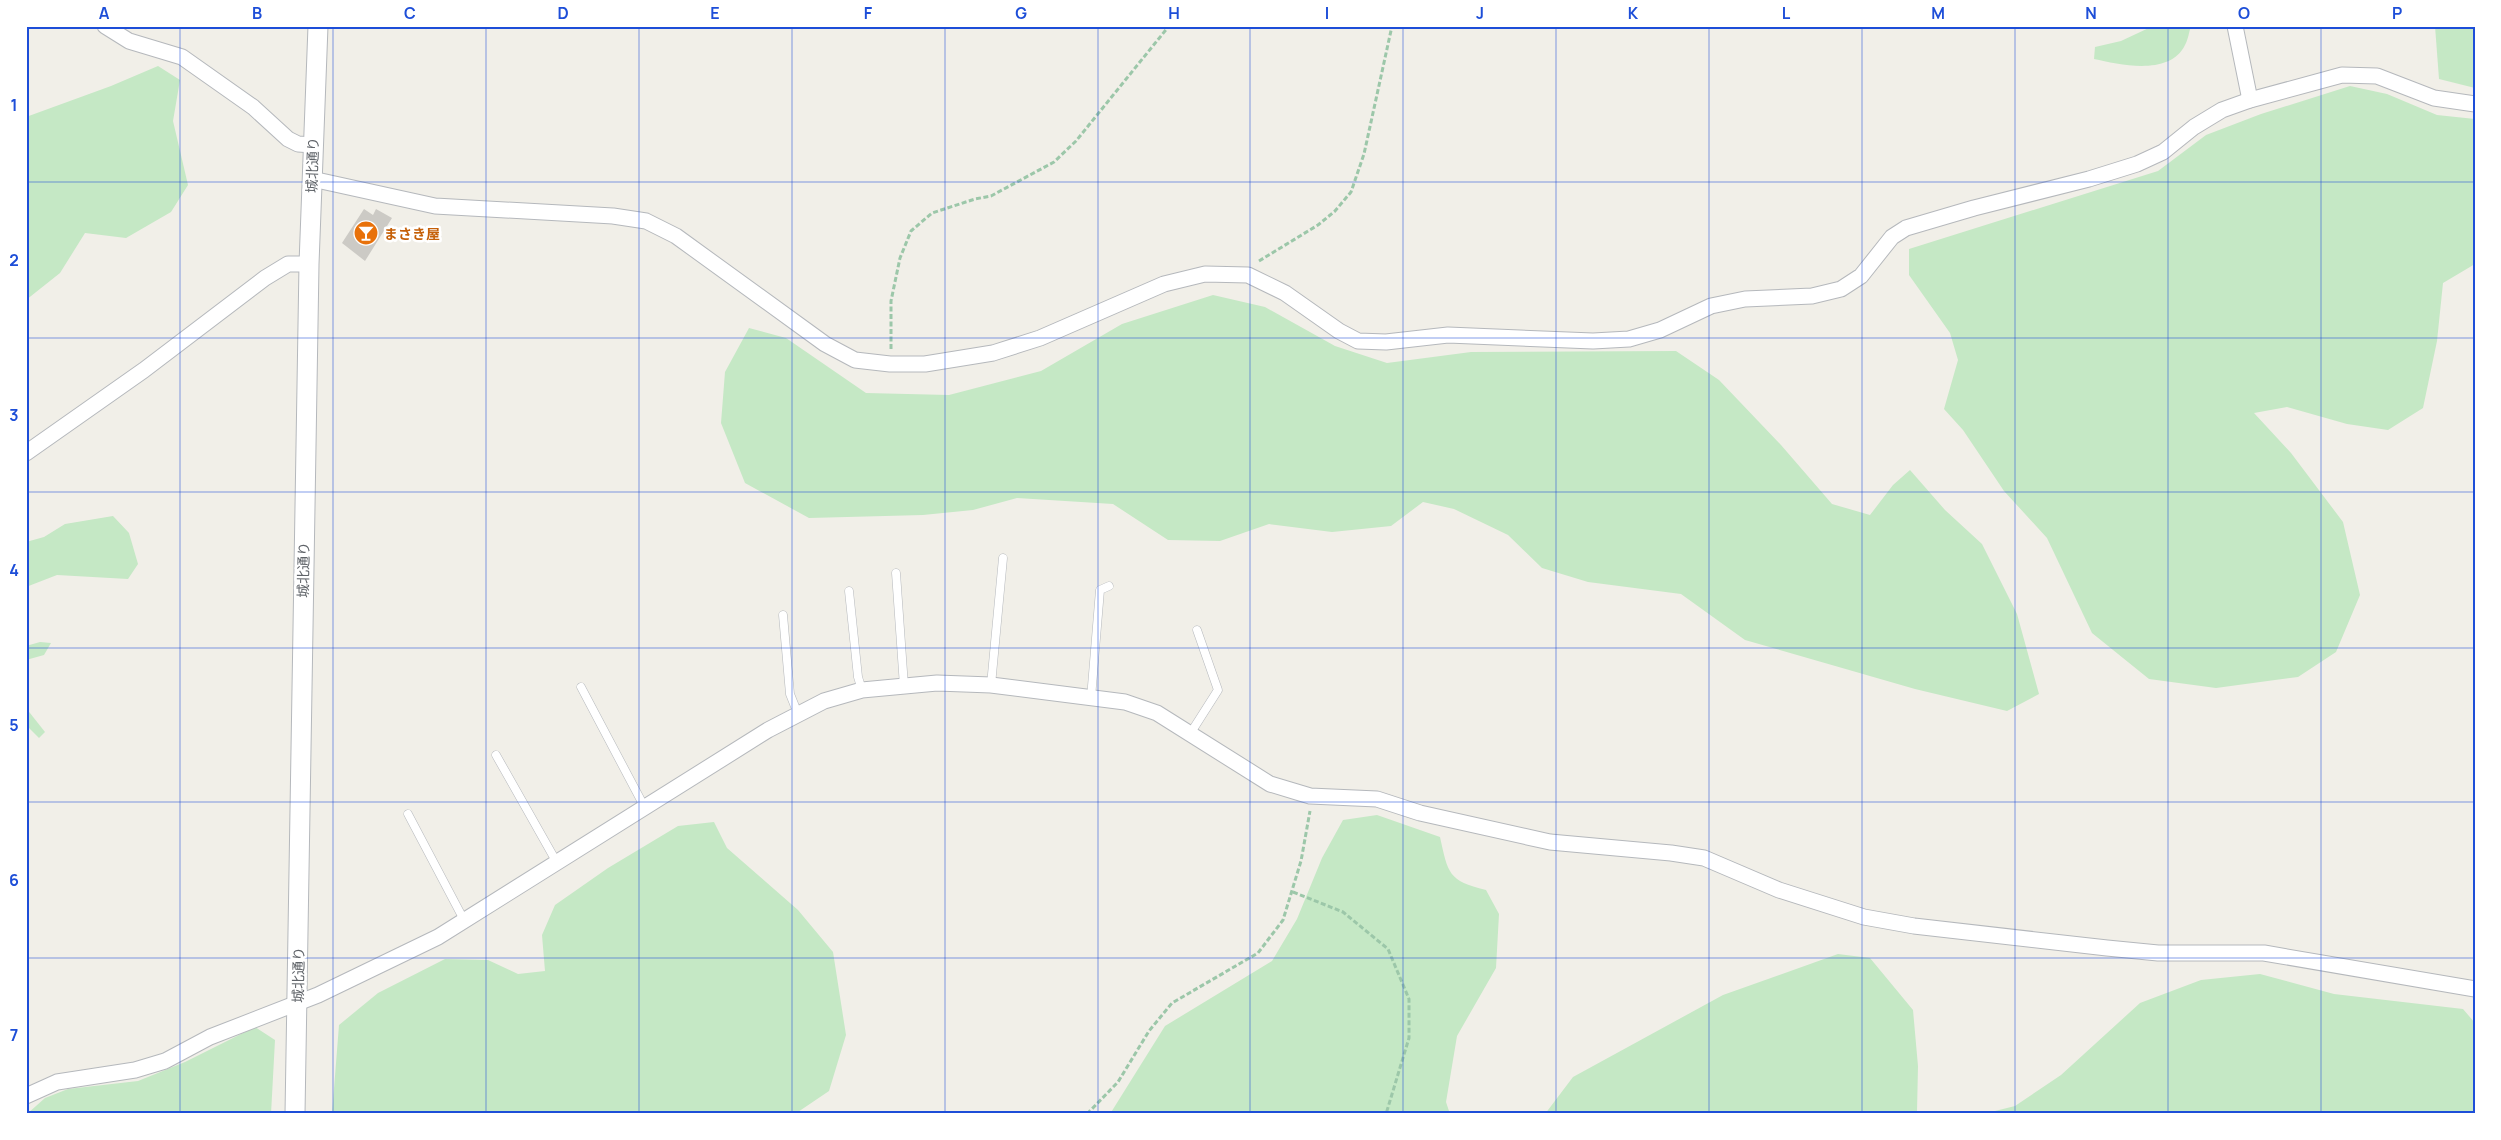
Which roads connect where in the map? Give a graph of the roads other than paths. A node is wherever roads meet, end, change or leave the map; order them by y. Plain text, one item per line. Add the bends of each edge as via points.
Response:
1 (105, 26) edge
2 (318, 26) edge
3 (2235, 26) edge
4 (2250, 100) junction
5 (2475, 104) edge
6 (313, 144) junction
7 (312, 180) junction
8 (309, 264) junction
9 (26, 453) edge
10 (1003, 558) dead end
11 (896, 573) dead end
12 (1108, 586) dead end
13 (849, 591) dead end
14 (783, 615) dead end
15 (1197, 630) dead end
16 (991, 685) junction
17 (904, 686) junction
18 (581, 687) dead end
19 (862, 690) junction
20 (1091, 699) junction
21 (798, 714) junction
22 (1190, 734) junction
23 (496, 755) dead end
24 (645, 808) junction
25 (408, 814) dead end
26 (556, 861) junction
27 (464, 920) junction
28 (2475, 989) edge
29 (297, 1005) junction
30 (26, 1096) edge
31 (295, 1114) edge

1 - 6 street via 129,41 182,57 253,107 288,139 298,144
2 - 6 street, 城北通り
3 - 4 street
4 - 5 street via 2342,75 2376,76 2434,98
4 - 7 street via 2222,110 2163,152 2137,164 1906,228 1892,238 1861,276 1841,289 1812,296 1744,299 1711,306 1660,330 1629,339 1593,341 1448,335 1386,342 1358,341 1285,293 1248,275 1205,274 1164,284 1040,338 993,354 925,364 856,360 825,344 676,236 646,221 613,216 435,206
6 - 7 street, 城北通り
7 - 8 street, 城北通り
8 - 9 street via 288,264 265,278 144,370
8 - 29 street, 城北通り
10 - 16 lane
11 - 17 lane
12 - 20 lane via 1100,590
13 - 19 lane
14 - 21 lane via 790,694
15 - 22 lane via 1218,690
16 - 17 street via 937,683
16 - 20 street
17 - 19 street
18 - 24 lane
19 - 21 street via 824,701
20 - 22 street via 1125,702 1157,713
21 - 24 street
22 - 28 street via 1270,784 1310,796 1377,799 1420,813 1550,842 1704,858 1823,906 1864,917 2158,953 2264,953
23 - 26 lane
24 - 26 street
25 - 27 lane
26 - 27 street
27 - 29 street via 438,937
29 - 30 street via 210,1037 164,1060 134,1070 56,1082
29 - 31 street, 城北通り

